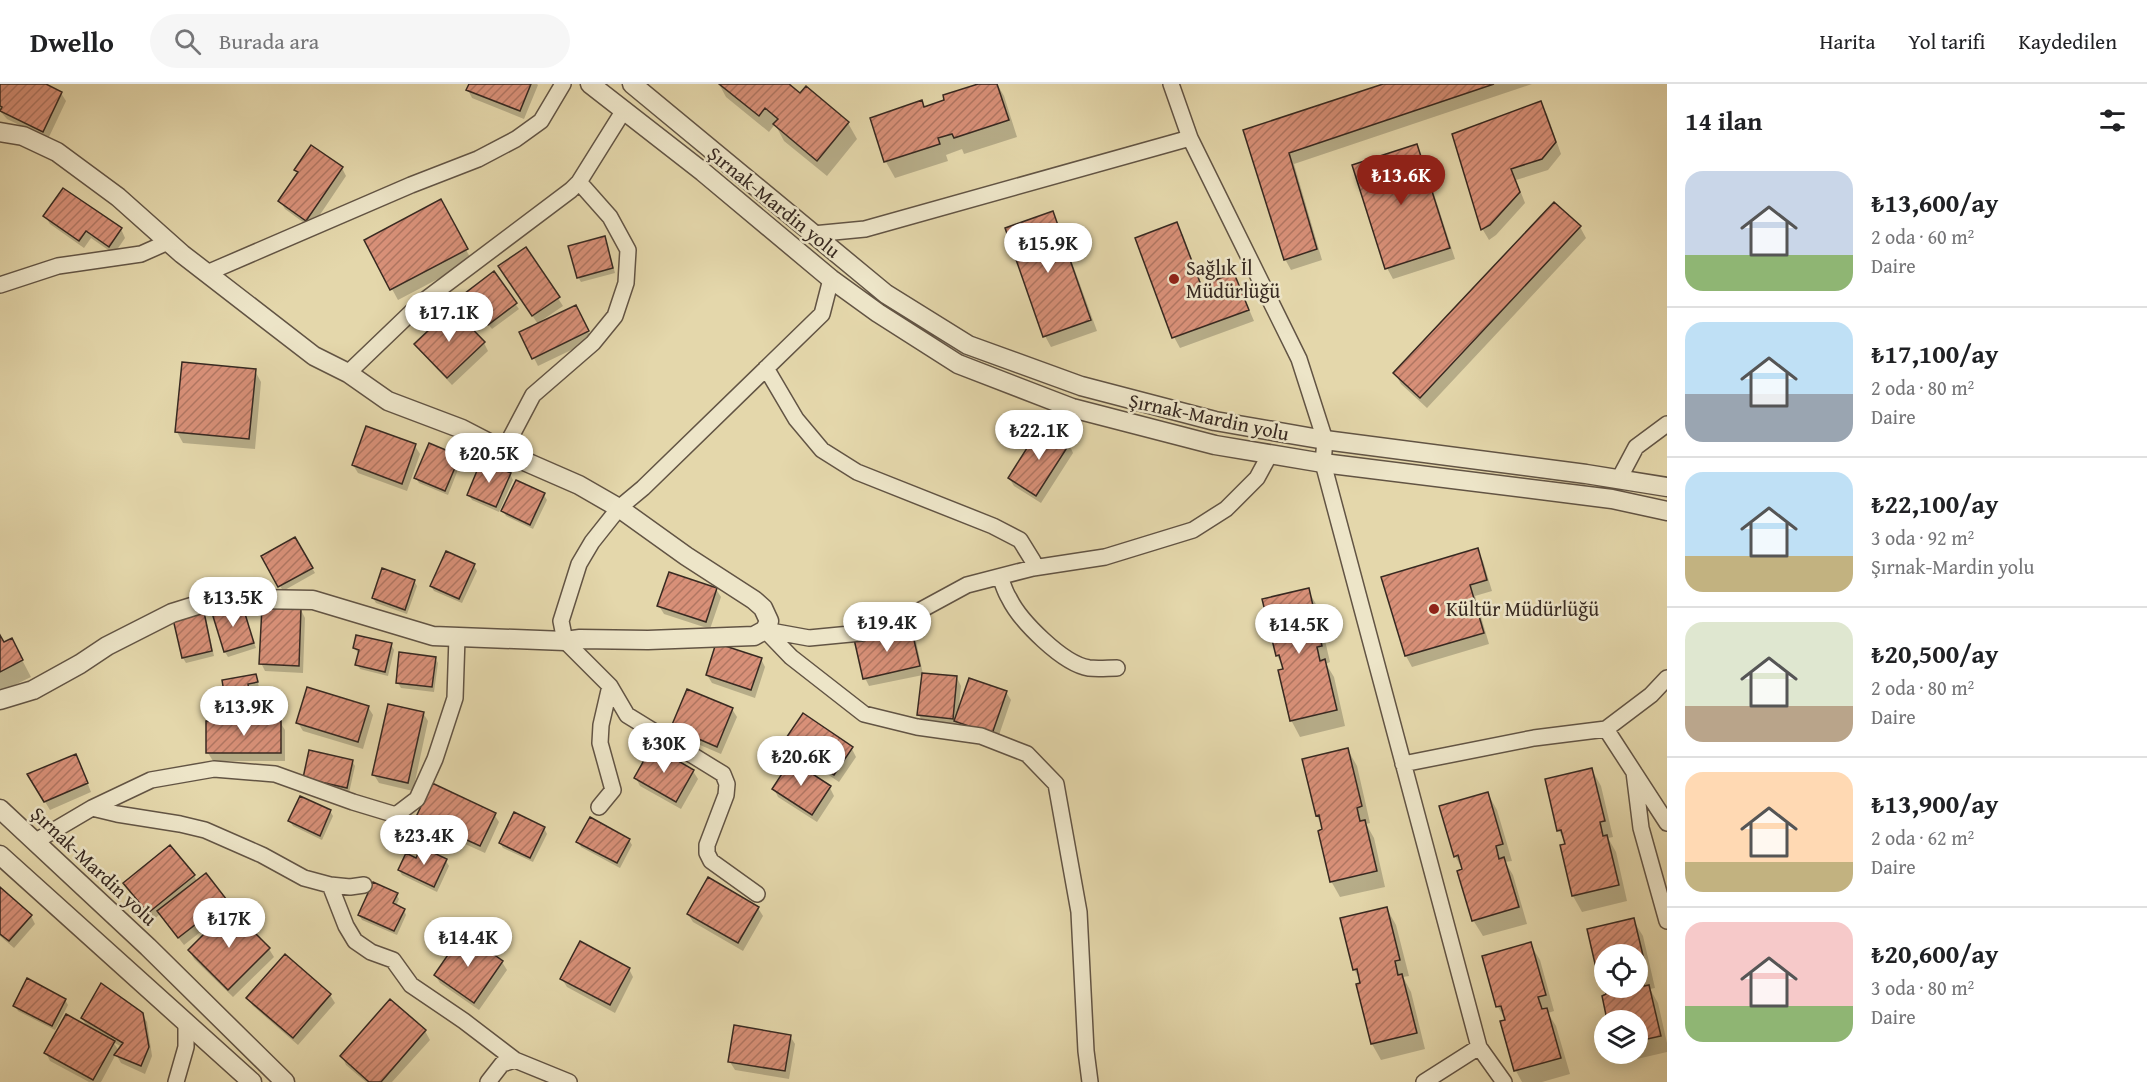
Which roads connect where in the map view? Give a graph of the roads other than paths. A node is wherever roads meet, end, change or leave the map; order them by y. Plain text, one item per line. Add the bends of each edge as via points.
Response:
1 (563, 84) edge
2 (590, 84) edge
3 (632, 84) edge
4 (1171, 84) edge
5 (624, 111) junction
6 (0, 132) edge
7 (1190, 138) junction
8 (579, 182) junction
9 (813, 234) junction
10 (168, 242) junction
11 (207, 273) junction
12 (831, 279) junction
13 (0, 285) edge
14 (766, 368) junction
15 (348, 373) junction
16 (1667, 424) edge
17 (1325, 440) junction
18 (504, 450) junction
19 (1270, 454) junction
20 (1323, 464) junction
21 (1619, 479) junction
22 (1667, 487) edge
23 (619, 508) junction
24 (1667, 511) edge
25 (1033, 568) junction
26 (1000, 577) junction
27 (765, 630) junction
28 (457, 637) junction
29 (565, 641) junction
30 (1117, 668) dead end
31 (1667, 678) edge
32 (610, 686) junction
33 (0, 700) edge
34 (1606, 729) junction
35 (1403, 764) junction
36 (1634, 772) junction
37 (92, 807) junction
38 (599, 807) dead end
39 (0, 809) edge
40 (1667, 823) edge
41 (36, 841) junction
42 (0, 855) edge
43 (330, 885) junction
44 (364, 885) dead end
45 (757, 894) dead end
46 (1667, 921) edge
47 (186, 1022) junction
48 (1479, 1047) junction
49 (515, 1060) junction
50 (176, 1082) edge
51 (252, 1082) edge
52 (285, 1082) edge
53 (488, 1082) edge
54 (569, 1082) edge
55 (1090, 1082) edge
56 (1424, 1082) edge
57 (1504, 1082) edge

1 - 11 street via 541,121 516,139 478,159
2 - 5 street, Şırnak-Mardin yolu
3 - 9 street, Şırnak-Mardin yolu
4 - 7 street
5 - 8 street
5 - 12 street, Şırnak-Mardin yolu
6 - 10 street via 23,136 57,152
7 - 9 street via 865,229
7 - 17 street via 1299,359
8 - 15 street via 421,303
8 - 18 street via 610,217 627,249 626,283 615,316 593,343 533,395
9 - 17 street, Şırnak-Mardin yolu via 886,294 968,345 1081,386 1215,421
10 - 11 street
10 - 13 street via 141,255 58,266
11 - 15 street via 314,356
12 - 14 street via 822,314
12 - 19 street, Şırnak-Mardin yolu via 958,364 1072,408 1215,445
14 - 23 street
14 - 25 street via 796,418 822,450 857,472 1020,540 1034,561
15 - 18 street via 388,400
16 - 21 street via 1636,447
17 - 20 street
17 - 21 street, Şırnak-Mardin yolu
18 - 23 street
19 - 20 street, Şırnak-Mardin yolu
19 - 25 street via 1257,478 1226,509 1193,530 1105,558
20 - 24 street, Şırnak-Mardin yolu via 1612,499
20 - 35 street
21 - 22 street, Şırnak-Mardin yolu
23 - 27 street via 764,608 769,621
23 - 29 street via 579,564 561,621
25 - 26 street
26 - 27 street via 967,585 897,623 861,633 809,638
26 - 30 street via 1026,624 1054,649 1088,668
27 - 29 street via 754,636
27 - 55 street via 791,657 864,714 917,727 981,735 1027,754 1056,784 1079,912
28 - 29 street
28 - 33 street via 433,636 314,600 255,599 201,604 172,613 107,646 33,690
28 - 37 street via 455,698 435,759 417,799 396,815 275,774 214,769 151,780
29 - 32 street
31 - 34 street
32 - 38 street via 600,743 613,790
32 - 45 street via 627,715 723,774 726,795 707,853 711,861
34 - 35 street via 1534,738
34 - 36 street
35 - 48 street
36 - 40 street
36 - 46 street via 1641,828
37 - 41 street
37 - 43 street via 205,830 304,878
39 - 41 street, Şırnak-Mardin yolu
41 - 52 street, Şırnak-Mardin yolu
42 - 47 street
43 - 44 street
43 - 49 street via 355,941 393,960 411,985
47 - 50 street via 186,1047
47 - 51 street
48 - 56 street
48 - 57 street
49 - 53 street via 502,1064
49 - 54 street

